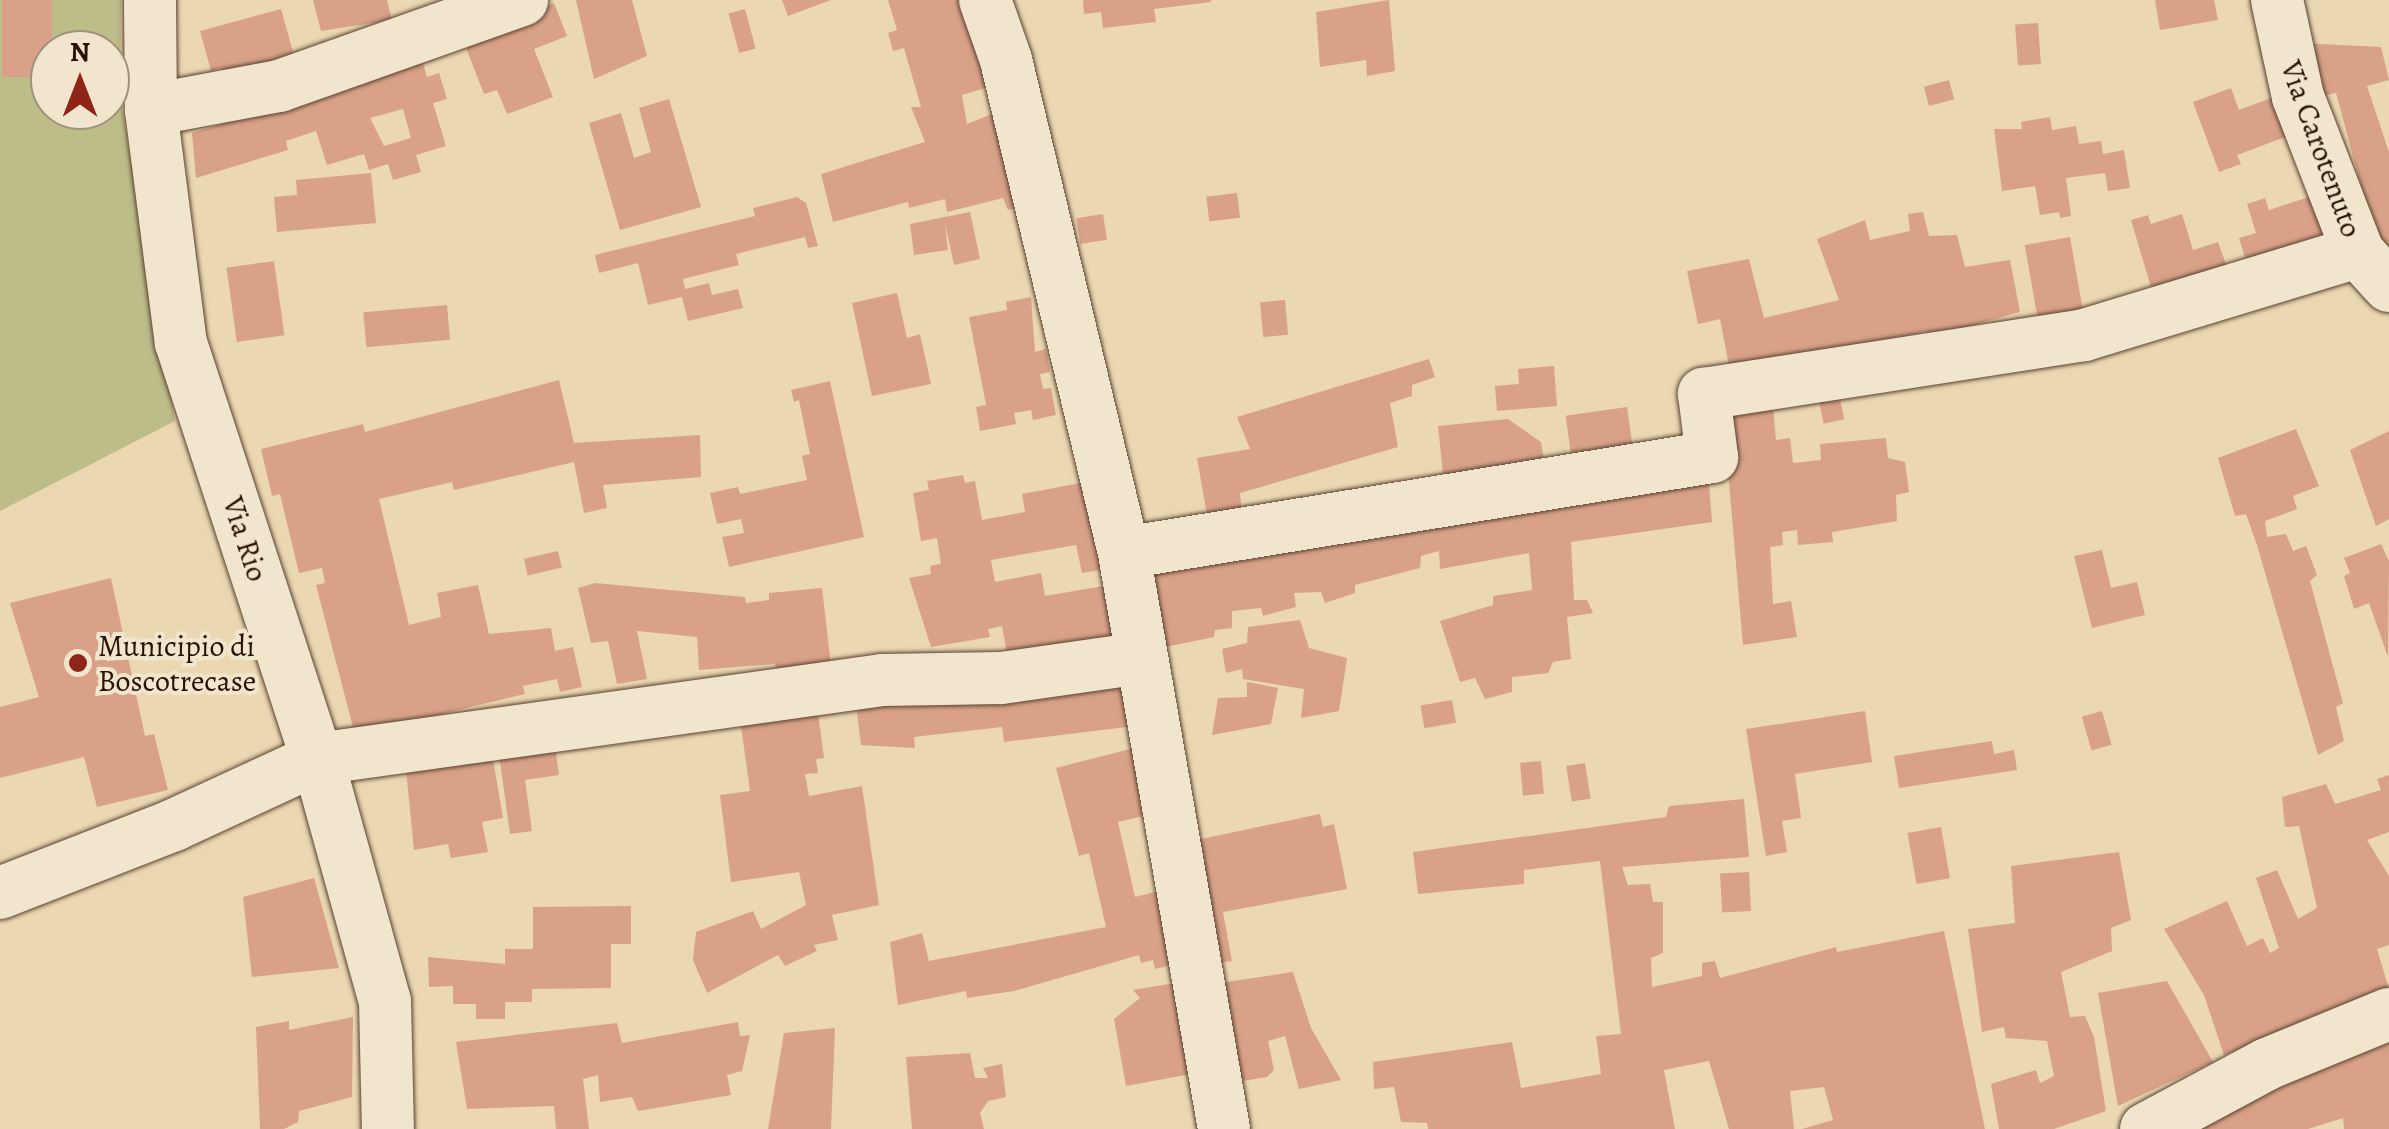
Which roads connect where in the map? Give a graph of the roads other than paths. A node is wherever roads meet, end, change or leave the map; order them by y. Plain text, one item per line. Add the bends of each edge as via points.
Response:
1 (150, 0) edge
2 (522, 0) edge
3 (986, 0) edge
4 (2277, 0) edge
5 (151, 110) junction
6 (2374, 269) edge
7 (1124, 553) junction
8 (1141, 658) junction
9 (317, 759) junction
10 (0, 893) edge
11 (2389, 1014) edge
12 (388, 1129) edge
13 (1224, 1129) edge
14 (2146, 1129) edge

1 - 5 street, Via Rio
2 - 5 street via 279,86
3 - 7 street
4 - 6 street, Via Carotenuto via 2298,98
5 - 9 street, Via Rio via 182,343
6 - 7 street via 2084,335 1704,394 1712,456
7 - 8 street
8 - 9 street via 1002,678 883,680
8 - 13 street
9 - 10 street via 174,826
9 - 12 street, Via Rio via 386,1001
11 - 14 street via 2267,1064

